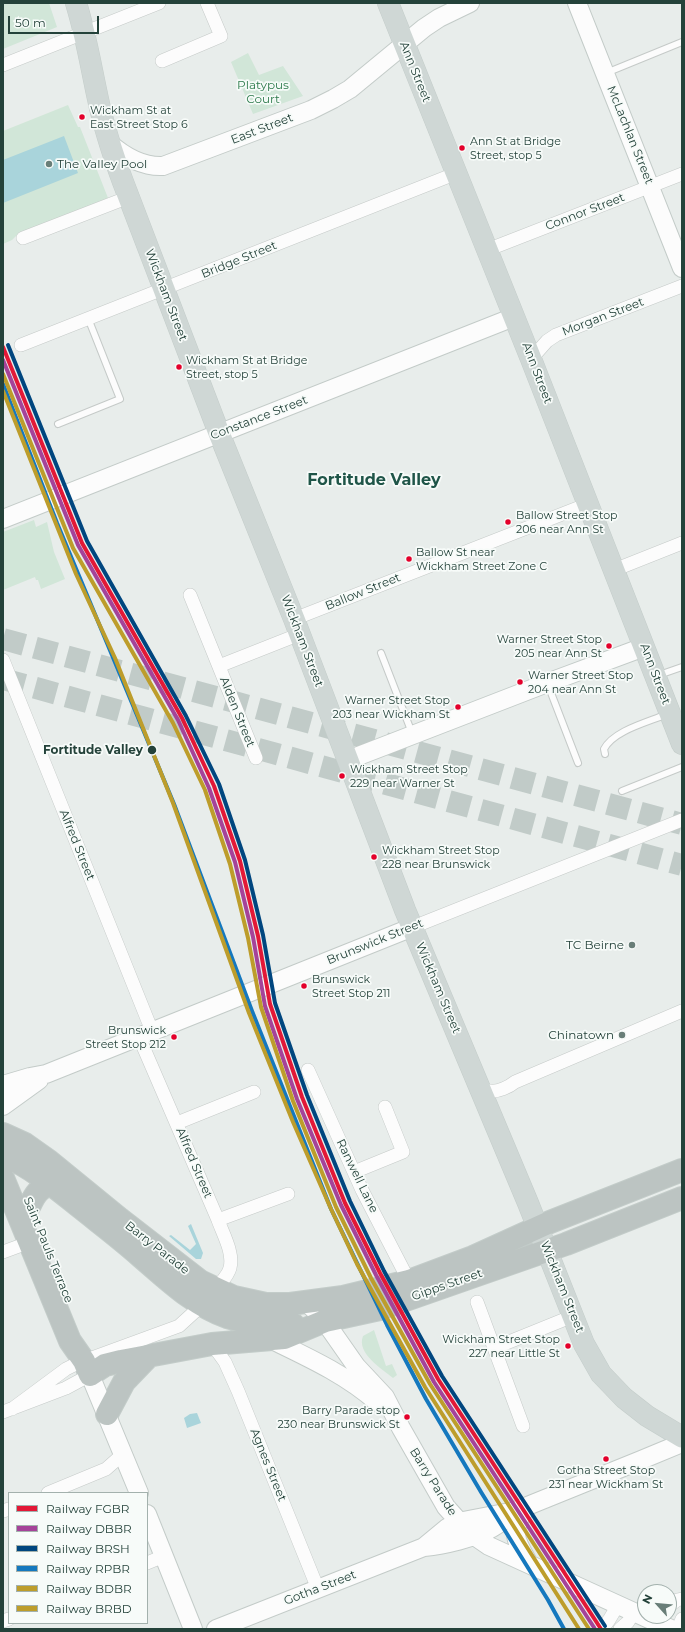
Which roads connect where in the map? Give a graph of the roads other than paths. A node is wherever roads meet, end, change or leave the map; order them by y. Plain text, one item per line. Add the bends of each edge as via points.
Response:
1 (76, 3) edge
2 (159, 3) edge
3 (207, 3) edge
4 (388, 3) edge
5 (470, 3) edge
6 (577, 3) edge
7 (85, 32) junction
8 (682, 42) edge
9 (404, 45) junction
10 (162, 61) dead end
11 (3, 64) edge
12 (605, 73) junction
13 (109, 144) junction
14 (457, 173) junction
15 (682, 174) edge
16 (650, 186) junction
17 (129, 197) junction
18 (22, 238) dead end
19 (487, 250) junction
20 (682, 268) edge
21 (682, 286) edge
22 (164, 290) junction
23 (514, 317) junction
24 (88, 318) junction
25 (21, 345) dead end
26 (532, 359) junction
27 (58, 424) dead end
28 (219, 433) junction
29 (588, 504) junction
30 (3, 519) edge
31 (682, 543) edge
32 (614, 570) junction
33 (190, 595) dead end
34 (297, 627) junction
35 (644, 647) junction
36 (381, 653) dead end
37 (3, 660) edge
38 (219, 666) junction
39 (682, 667) edge
40 (656, 677) junction
41 (547, 683) junction
42 (669, 713) junction
43 (412, 734) junction
44 (682, 744) edge
45 (605, 754) dead end
46 (256, 758) dead end
47 (348, 760) junction
48 (578, 763) dead end
49 (682, 767) edge
50 (622, 792) dead end
51 (682, 820) edge
52 (413, 927) junction
53 (682, 1011) edge
54 (146, 1034) junction
55 (308, 1070) dead end
56 (46, 1074) junction
57 (3, 1085) edge
58 (254, 1092) dead end
59 (486, 1092) junction
60 (3, 1106) edge
61 (385, 1107) dead end
62 (177, 1123) junction
63 (3, 1134) edge
64 (5, 1152) edge
65 (682, 1170) edge
66 (354, 1172) junction
67 (3, 1178) edge
68 (52, 1184) junction
69 (288, 1194) dead end
70 (682, 1198) edge
71 (30, 1205) junction
72 (218, 1220) junction
73 (538, 1227) junction
74 (30, 1242) junction
75 (547, 1250) junction
76 (3, 1252) edge
77 (401, 1290) junction
78 (209, 1297) junction
79 (306, 1302) junction
80 (477, 1302) dead end
81 (362, 1303) junction
82 (573, 1316) junction
83 (325, 1321) junction
84 (270, 1339) junction
85 (212, 1344) junction
86 (494, 1348) junction
87 (148, 1356) junction
88 (87, 1368) junction
89 (7, 1411) edge
90 (107, 1414) junction
91 (398, 1422) junction
92 (523, 1426) dead end
93 (682, 1437) edge
94 (682, 1442) edge
95 (123, 1454) junction
96 (51, 1492) edge
97 (139, 1492) edge
98 (521, 1509) junction
99 (148, 1516) edge
100 (458, 1522) junction
101 (473, 1535) junction
102 (424, 1547) junction
103 (164, 1556) junction
104 (148, 1563) edge
105 (529, 1564) junction
106 (318, 1589) junction
107 (626, 1608) junction
108 (637, 1612) edge
109 (682, 1619) edge
110 (193, 1629) edge
111 (216, 1629) edge
112 (602, 1629) edge
113 (620, 1629) edge
114 (678, 1629) edge

1 - 7 main road, Wickham Street
2 - 7 street
3 - 10 street via 221,36
4 - 9 main road, Ann Street
5 - 9 street, East Street via 439,18
6 - 12 street, McLachlan Street
7 - 11 street
7 - 13 main road, Wickham Street
8 - 12 lane
9 - 13 street, East Street via 334,99 312,110 168,165 142,164
9 - 14 main road, Ann Street
12 - 16 street, McLachlan Street
13 - 17 main road, Wickham Street
14 - 19 main road, Ann Street
14 - 22 street, Bridge Street
15 - 16 street, Connor Street
16 - 19 street, Connor Street
16 - 20 street, McLachlan Street
17 - 18 street
17 - 22 main road, Wickham Street
19 - 23 main road, Ann Street
21 - 26 street, Morgan Street via 556,335 547,341
22 - 24 street, Bridge Street
22 - 28 main road, Wickham Street
23 - 26 main road, Ann Street
23 - 28 street, Constance Street
24 - 25 street, Bridge Street
24 - 27 lane via 120,399
26 - 29 main road, Ann Street
28 - 30 street, Constance Street
28 - 34 main road, Wickham Street
29 - 32 main road, Ann Street
29 - 34 street, Ballow Street
31 - 32 street
32 - 35 main road, Ann Street
33 - 38 street, Alden Street
34 - 38 street, Alden Street
34 - 47 main road, Wickham Street
35 - 40 main road, Ann Street
35 - 41 street
36 - 43 lane
37 - 54 street, Alfred Street
38 - 46 street, Alden Street
39 - 40 lane
40 - 42 main road, Ann Street
41 - 43 street
41 - 48 lane
42 - 44 main road, Ann Street
42 - 45 lane via 616,737 606,745
43 - 47 street
47 - 52 main road, Wickham Street
49 - 50 lane
51 - 52 street, Brunswick Street
52 - 54 street, Brunswick Street
52 - 59 main road, Wickham Street
53 - 59 street via 495,1092
54 - 56 street, Brunswick Street
54 - 62 street, Alfred Street
55 - 66 street, Ranwell Lane
56 - 57 street, Brunswick Street
56 - 60 street, Brunswick Street
58 - 62 street
59 - 73 main road, Wickham Street
61 - 66 street via 403,1152
62 - 72 street, Alfred Street
63 - 78 highway, Barry Parade via 22,1142 38,1153 189,1274
64 - 68 highway, Barry Parade
64 - 71 highway, Saint Pauls Terrace
65 - 73 highway, Gipps Street
66 - 77 street, Ranwell Lane
67 - 74 highway, Saint Pauls Terrace
68 - 71 highway via 39,1190
68 - 78 highway, Barry Parade via 175,1286
69 - 72 street
70 - 75 highway, Gipps Street
71 - 88 highway, Saint Pauls Terrace via 82,1336
72 - 78 street, Alfred Street via 228,1249 230,1264 228,1272
73 - 75 main road, Wickham Street
73 - 77 highway, Gipps Street
74 - 76 street
74 - 88 highway, Saint Pauls Terrace via 70,1341
75 - 77 highway, Gipps Street
75 - 82 main road, Wickham Street
77 - 81 highway, Gipps Street
78 - 79 highway, Barry Parade via 266,1304
78 - 83 highway, Barry Parade via 226,1316 256,1324
78 - 88 street via 179,1326
79 - 81 highway, Gipps Street
79 - 83 street, Barry Parade
80 - 86 street
81 - 83 highway, Gipps Street
82 - 86 street
82 - 93 main road, Wickham Street via 592,1359 614,1389 634,1407
83 - 84 highway, Gipps Street via 284,1338
83 - 91 street, Barry Parade via 356,1366 385,1397
84 - 85 highway, Gipps Street
84 - 91 street, Barry Parade via 346,1378
85 - 87 highway, Gipps Street
85 - 106 street, Agnes Street via 225,1362 238,1391
86 - 92 street
87 - 88 highway, Gipps Street
87 - 90 highway via 124,1382
88 - 89 street via 66,1369
88 - 90 street, Saint Pauls Terrace
90 - 95 street, Saint Pauls Terrace
91 - 100 street, Barry Parade via 440,1498
94 - 98 street, Gotha Street
95 - 96 street via 106,1470
95 - 97 street, Saint Pauls Terrace
98 - 100 street, Gotha Street
98 - 101 street, Gotha Street via 493,1527
98 - 105 street via 515,1534
99 - 103 street
100 - 101 street, Barry Parade
100 - 102 street, Gotha Street
101 - 102 street, Gotha Street via 443,1545
101 - 105 street, Barry Parade via 489,1546
102 - 106 street, Gotha Street
103 - 104 street
103 - 110 street
105 - 107 street, Barry Parade
106 - 111 street, Gotha Street
107 - 108 street, Barry Parade
107 - 112 street via 609,1620
107 - 113 street via 628,1622
109 - 114 street

